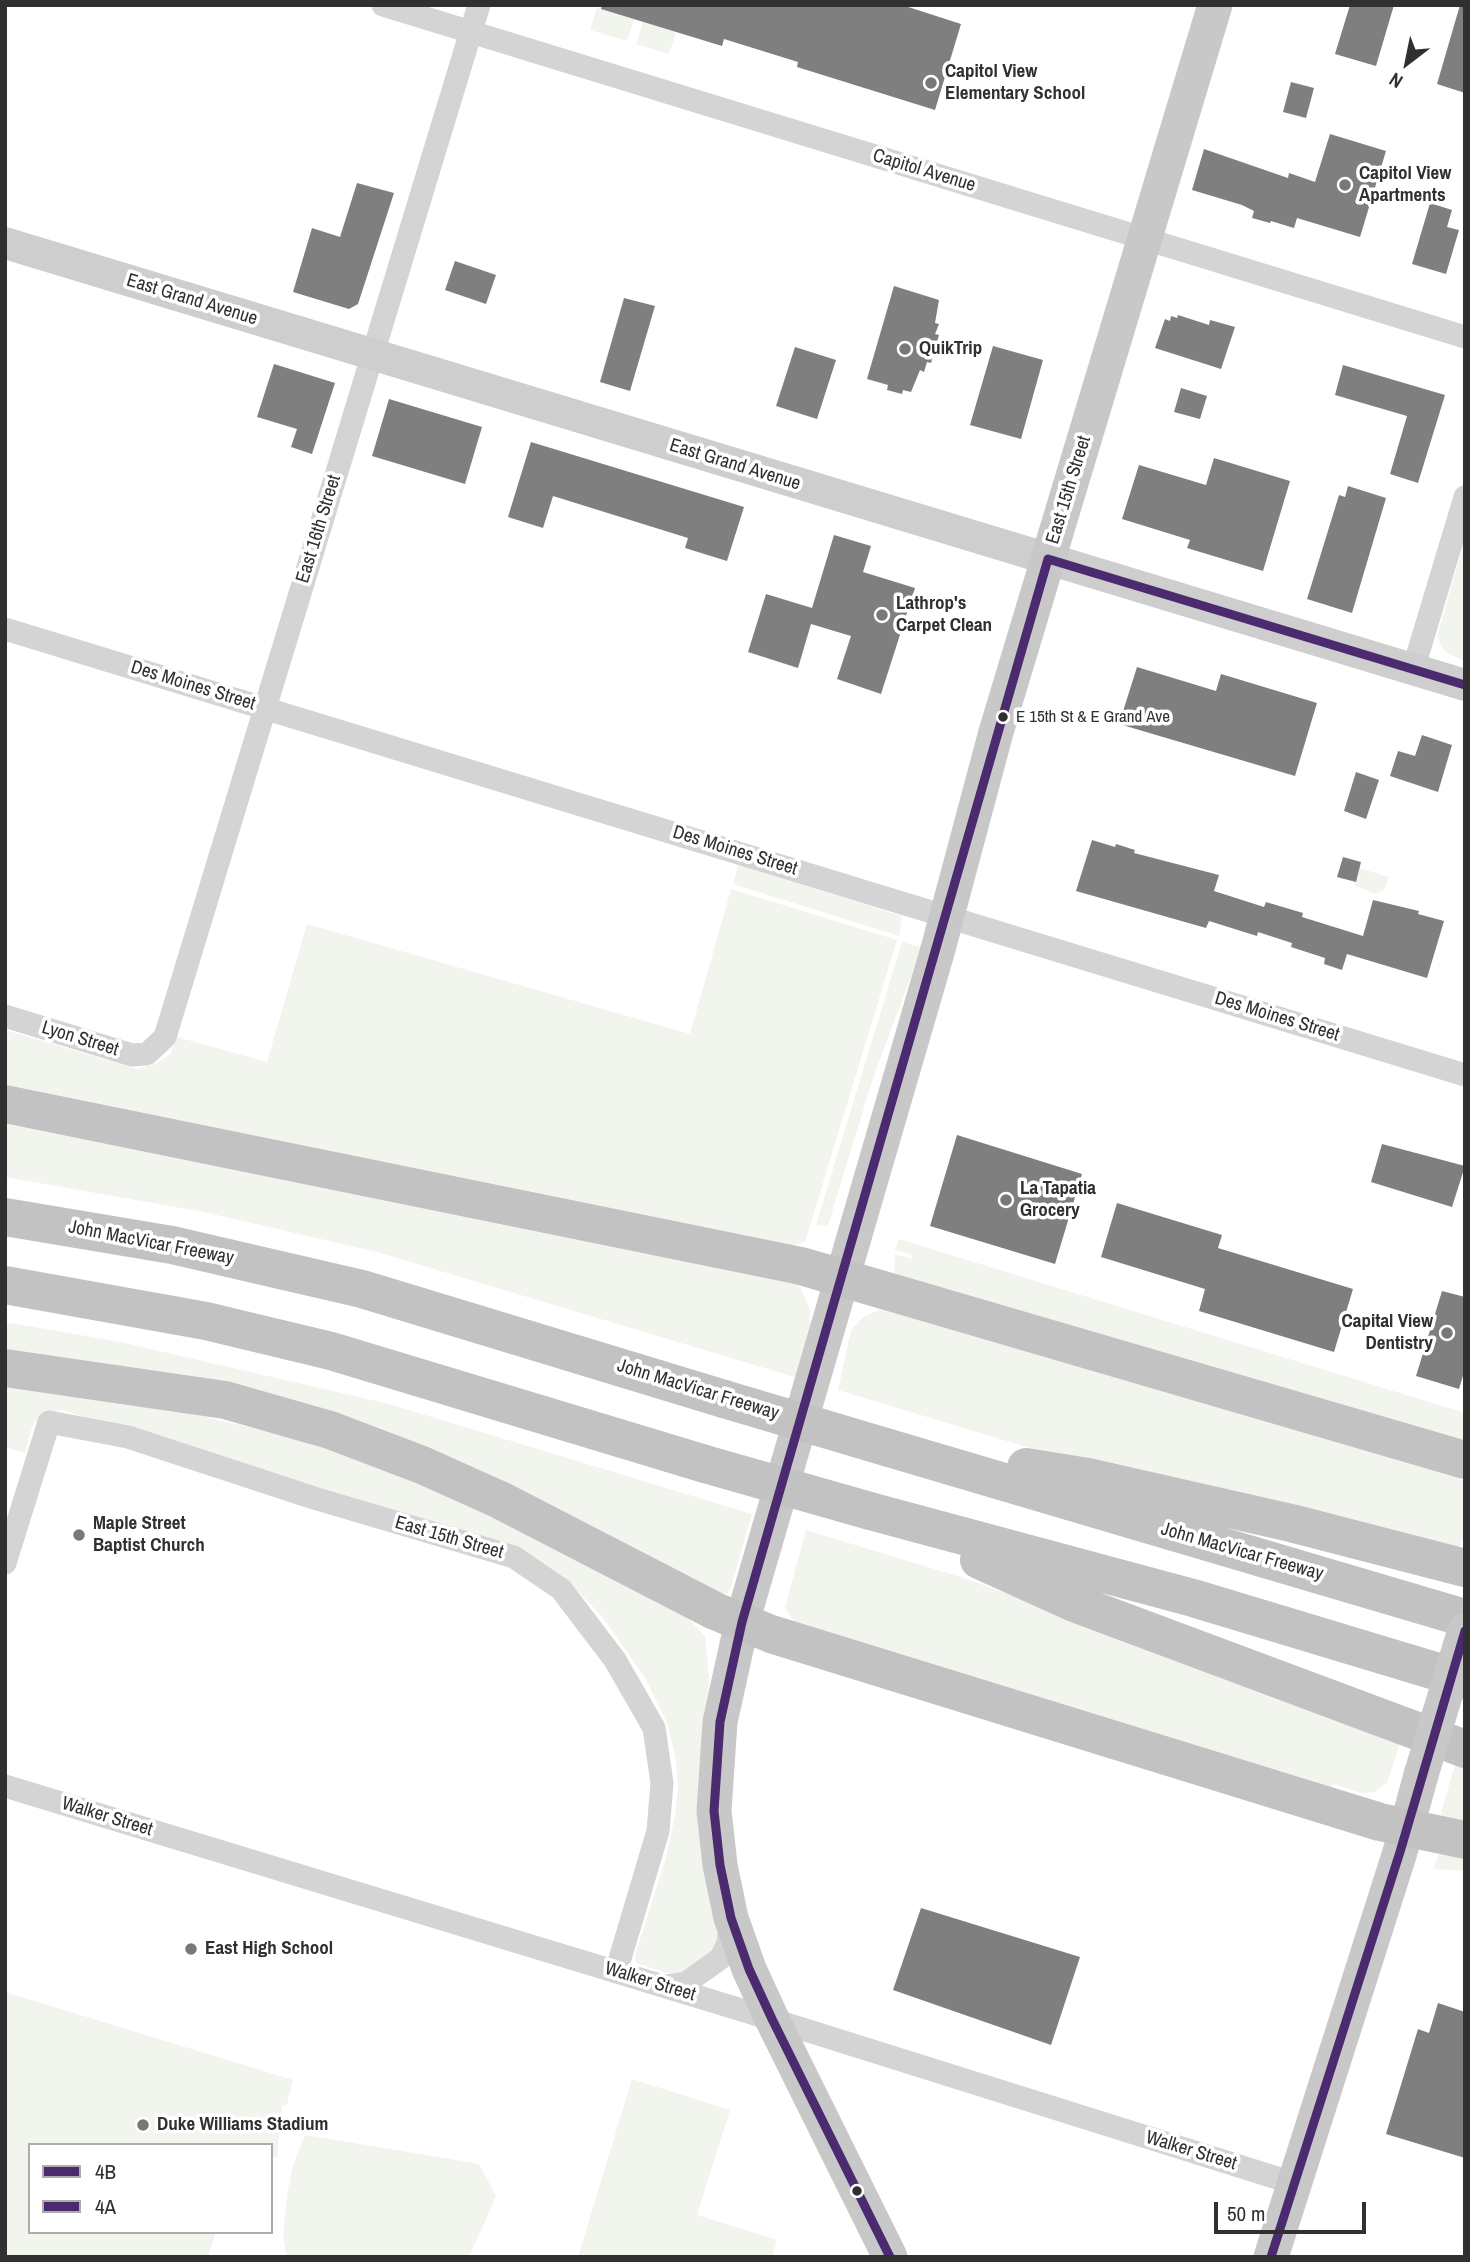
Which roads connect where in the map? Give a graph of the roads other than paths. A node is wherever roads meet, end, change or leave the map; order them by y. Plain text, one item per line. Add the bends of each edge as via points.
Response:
1 (383, 5) edge
2 (479, 5) edge
3 (1215, 5) edge
4 (471, 32) junction
5 (1144, 239) junction
6 (5, 243) edge
7 (1465, 337) edge
8 (373, 355) junction
9 (1465, 497) edge
10 (1048, 559) junction
11 (5, 629) edge
12 (1413, 670) junction
13 (1465, 685) edge
14 (265, 708) junction
15 (947, 916) junction
16 (5, 1016) edge
17 (154, 1050) joint
18 (1465, 1074) edge
19 (5, 1104) edge
20 (16, 1216) edge
21 (842, 1277) junction
22 (12, 1286) edge
23 (5, 1368) edge
24 (889, 1448) junction
25 (1465, 1460) edge
26 (885, 1515) junction
27 (5, 1563) edge
28 (1465, 1568) edge
29 (1465, 1618) edge
30 (742, 1622) junction
31 (1465, 1630) edge
32 (1465, 1680) edge
33 (1465, 1749) edge
34 (5, 1786) edge
35 (1405, 1828) junction
36 (1465, 1840) edge
37 (732, 1918) junction
38 (616, 1972) junction
39 (663, 1986) junction
40 (772, 2020) junction
41 (1293, 2183) junction
42 (890, 2257) edge
43 (1271, 2257) edge

1 - 4 street, Capitol Avenue
2 - 4 street, East 16th Street
3 - 5 main road, East 15th Street
4 - 5 street, Capitol Avenue
4 - 8 street, East 16th Street
5 - 7 street, Capitol Avenue
5 - 10 main road, East 15th Street
6 - 8 main road, East Grand Avenue
8 - 10 main road, East Grand Avenue
8 - 14 street, East 16th Street
9 - 12 street
10 - 12 main road, East Grand Avenue
10 - 15 main road, East 15th Street
11 - 14 street, Des Moines Street
12 - 13 main road, East Grand Avenue
14 - 15 street, Des Moines Street
14 - 17 street, East 16th Street via 167,1030
15 - 18 street, Des Moines Street
15 - 21 main road, East 15th Street
16 - 17 street, Lyon Street via 132,1055
19 - 21 highway
20 - 24 highway, John MacVicar Freeway, bridge via 172,1245 362,1289
21 - 25 highway
21 - 30 main road, East 15th Street
22 - 26 highway, bridge via 206,1321 331,1351
23 - 30 highway via 225,1400 330,1430 500,1500
24 - 28 highway via 1088,1477
24 - 29 highway, John MacVicar Freeway
26 - 32 highway via 1194,1598
26 - 33 highway via 1074,1603
27 - 38 street, East 15th Street via 49,1422 128,1437 514,1557 561,1589 615,1660 654,1728 662,1783 658,1831
30 - 35 highway
30 - 37 main road, East 15th Street via 720,1723 714,1811
31 - 35 main road, bridge
34 - 38 street, Walker Street
35 - 36 highway
35 - 41 main road
37 - 39 street via 729,1943 721,1958 686,1983
37 - 40 main road, East 15th Street
38 - 39 street, Walker Street
39 - 40 street, Walker Street
40 - 41 street, Walker Street
40 - 42 main road, East 15th Street
41 - 43 main road

